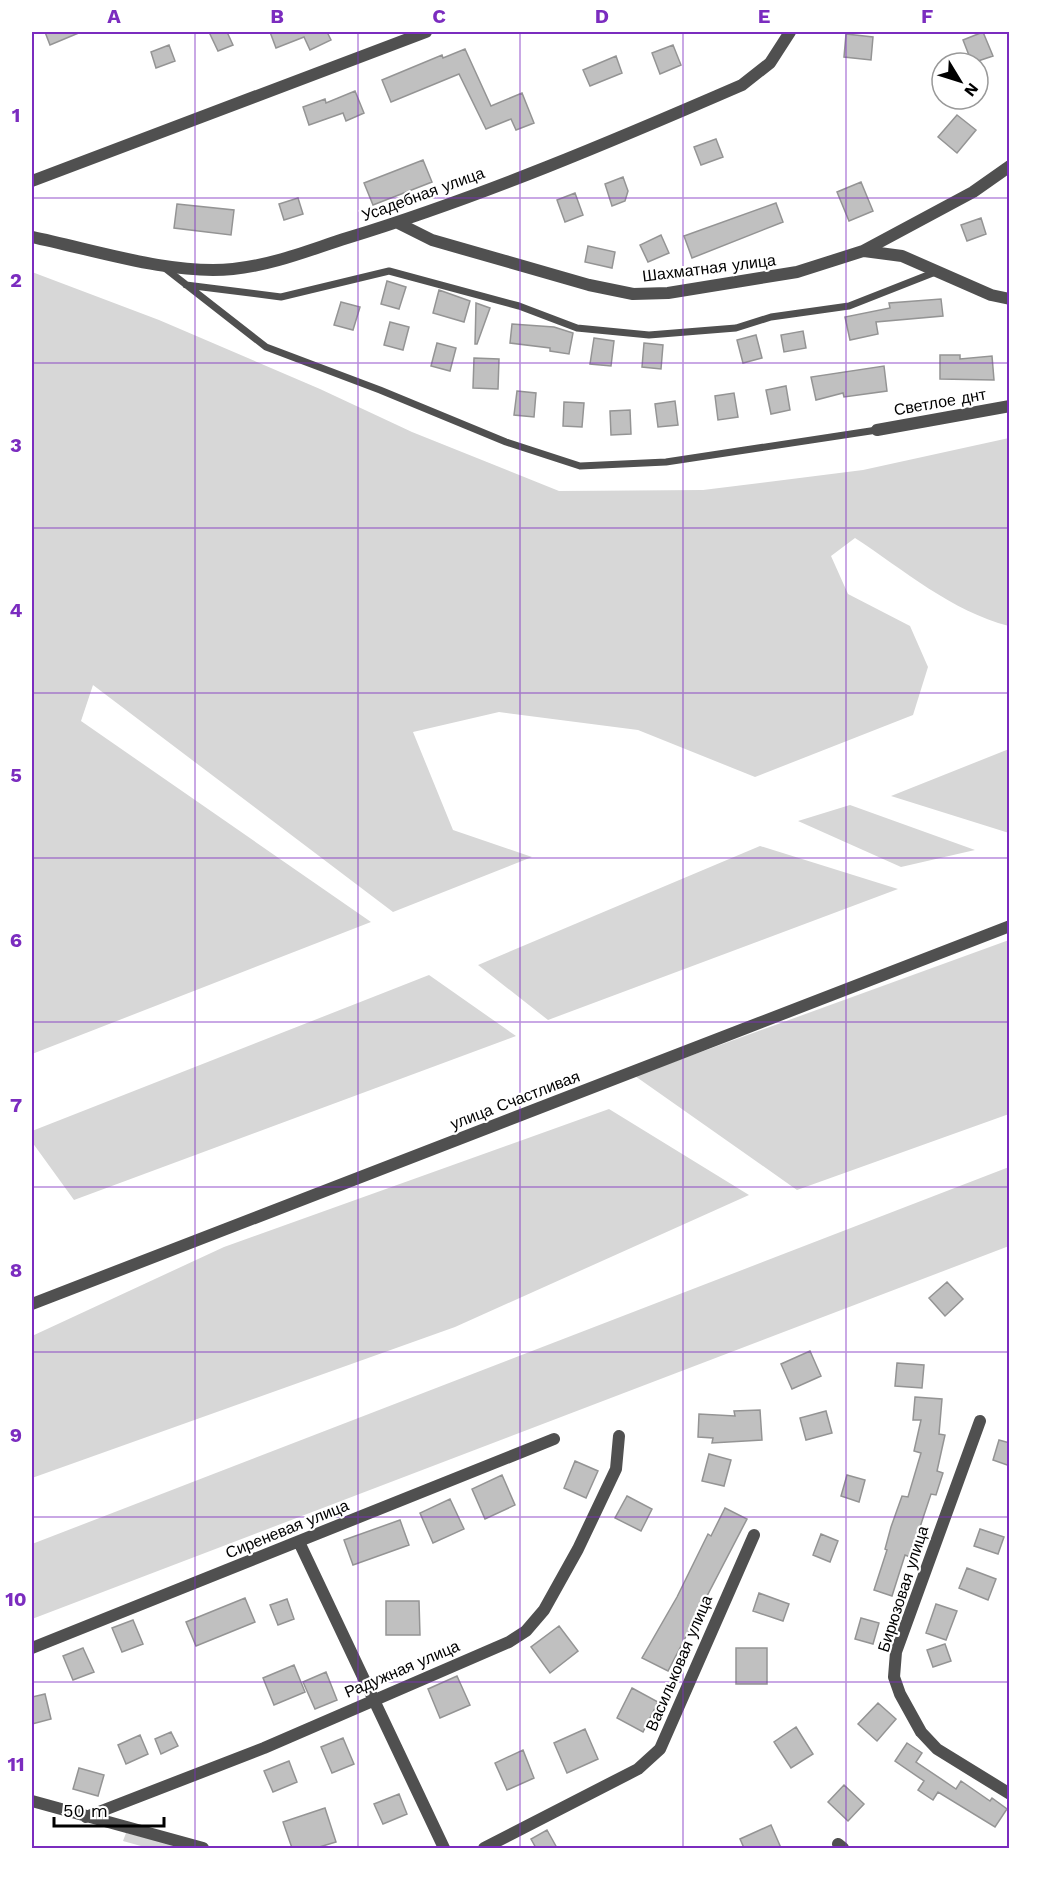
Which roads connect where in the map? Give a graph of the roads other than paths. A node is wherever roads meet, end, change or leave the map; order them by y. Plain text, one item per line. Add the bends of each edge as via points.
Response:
1 (426, 32) edge
2 (790, 32) edge
3 (1010, 166) edge
4 (32, 181) edge
5 (398, 223) junction
6 (32, 237) edge
7 (863, 251) junction
8 (160, 264) junction
9 (938, 272) junction
10 (186, 285) junction
11 (1010, 299) edge
12 (1010, 406) edge
13 (877, 430) joint
14 (1010, 926) edge
15 (32, 1304) edge
16 (980, 1421) dead end
17 (619, 1436) dead end
18 (554, 1439) dead end
19 (753, 1535) dead end
20 (299, 1542) junction
21 (32, 1648) edge
22 (373, 1699) junction
23 (1010, 1794) edge
24 (32, 1801) edge
25 (86, 1817) junction
26 (203, 1848) edge
27 (444, 1848) edge
28 (484, 1848) edge

1 - 4 street
2 - 5 street, Усадебная улица via 770,63 742,86
3 - 7 street, Шахматная улица via 973,192
5 - 7 street, Шахматная улица via 432,240 633,294 748,282 797,272
5 - 8 street, Усадебная улица via 268,264 231,269
6 - 8 street, Усадебная улица
7 - 9 street via 902,256
8 - 10 lane
9 - 10 lane via 849,306 771,317 736,328 649,335 577,328 519,306 389,271 281,297
9 - 11 street
10 - 13 lane via 266,347 506,442 580,466 666,462
12 - 13 street, Светлое днт
14 - 15 street, улица Счастливая
16 - 23 street, Бирюзовая улица via 896,1652 894,1677 921,1732 937,1749
17 - 22 street, Радужная улица via 616,1469 572,1560 544,1610 526,1630 509,1642
18 - 20 street, Сиреневая улица
19 - 28 street, Васильковая улица via 660,1749 638,1769
20 - 21 street, Сиреневая улица
20 - 22 street
22 - 25 street, Радужная улица via 264,1748
22 - 27 street
24 - 25 street
25 - 26 street

